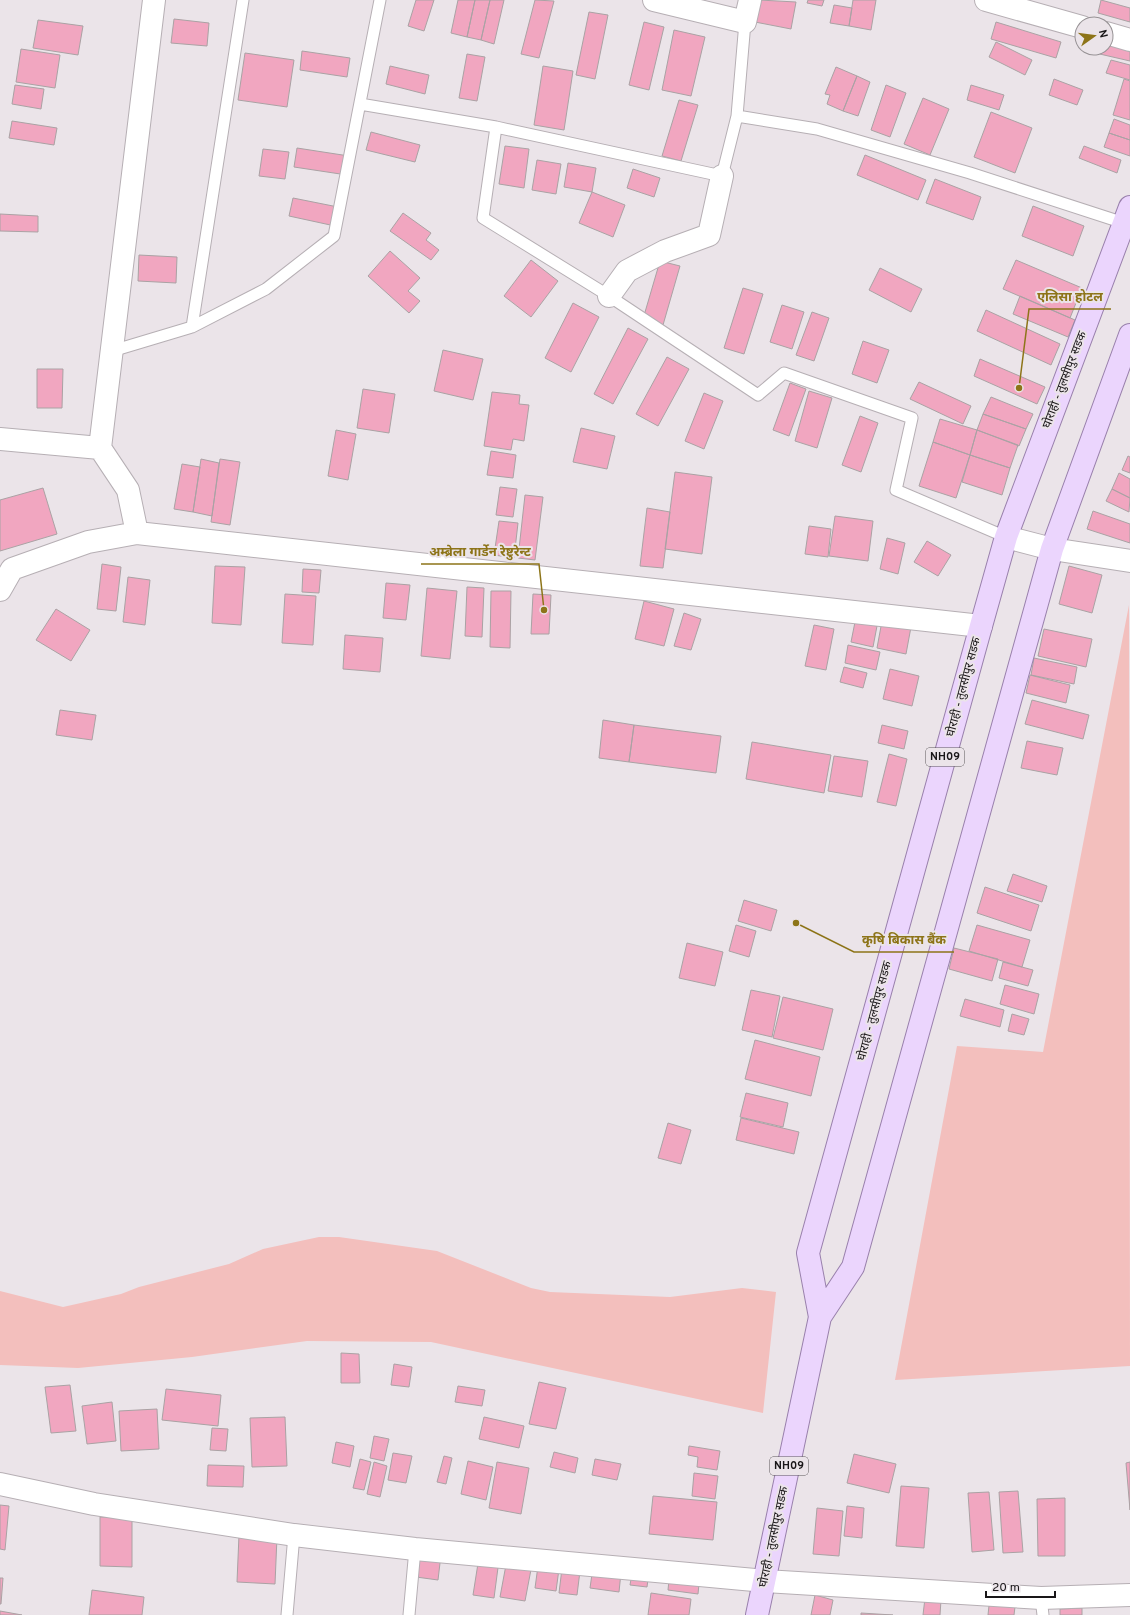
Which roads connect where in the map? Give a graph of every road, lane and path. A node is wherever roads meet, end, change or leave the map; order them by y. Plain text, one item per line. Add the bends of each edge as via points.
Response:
1 (154, 0) edge
2 (243, 0) edge
3 (380, 0) edge
4 (654, 0) edge
5 (750, 0) edge
6 (986, 0) edge
7 (745, 22) junction
8 (1074, 24) edge
9 (1114, 35) edge
10 (1130, 40) edge
11 (360, 104) junction
12 (736, 116) junction
13 (496, 127) junction
14 (722, 176) junction
15 (1127, 215) edge
16 (609, 296) junction
17 (192, 327) junction
18 (1130, 335) edge
19 (112, 351) junction
20 (0, 439) edge
21 (100, 448) junction
22 (137, 533) junction
23 (1006, 537) junction
24 (1052, 548) junction
25 (1130, 561) edge
26 (6, 570) edge
27 (0, 590) edge
28 (981, 626) junction
29 (820, 1317) junction
30 (0, 1484) edge
31 (294, 1535) junction
32 (415, 1549) junction
33 (765, 1581) junction
34 (1130, 1595) edge
35 (1042, 1606) edge
36 (287, 1615) edge
37 (409, 1615) edge
38 (757, 1615) edge

1 - 19 street
2 - 17 lane
3 - 11 lane
4 - 7 street
5 - 7 street
6 - 8 street
7 - 12 lane
9 - 10 street
11 - 13 lane
11 - 17 lane via 334,236 266,289
12 - 14 lane
12 - 15 lane via 817,129
13 - 14 lane
13 - 16 lane via 483,218
14 - 16 street via 709,235 665,251 626,271
15 - 23 main road, घोराही - तुलसीपुर सडक / NH09
16 - 23 lane via 758,395 784,373 912,418 896,490
17 - 19 lane
18 - 24 main road, घोराही - तुलसीपुर सडक / NH09
19 - 21 street
20 - 21 street
21 - 22 street via 128,490
22 - 26 street via 88,542
22 - 28 street
23 - 24 street
23 - 28 main road, घोराही - तुलसीपुर सडक / NH09
24 - 25 street
24 - 29 main road, घोराही - तुलसीपुर सडक / NH09 via 853,1267
26 - 27 street
28 - 29 main road, घोराही - तुलसीपुर सडक / NH09 via 808,1254
29 - 33 main road, घोराही - तुलसीपुर सडक / NH09
30 - 31 street via 94,1504
31 - 32 street
31 - 36 lane
32 - 33 street
32 - 37 lane
33 - 35 street
33 - 38 main road, घोराही - तुलसीपुर सडक / NH09
34 - 35 street

